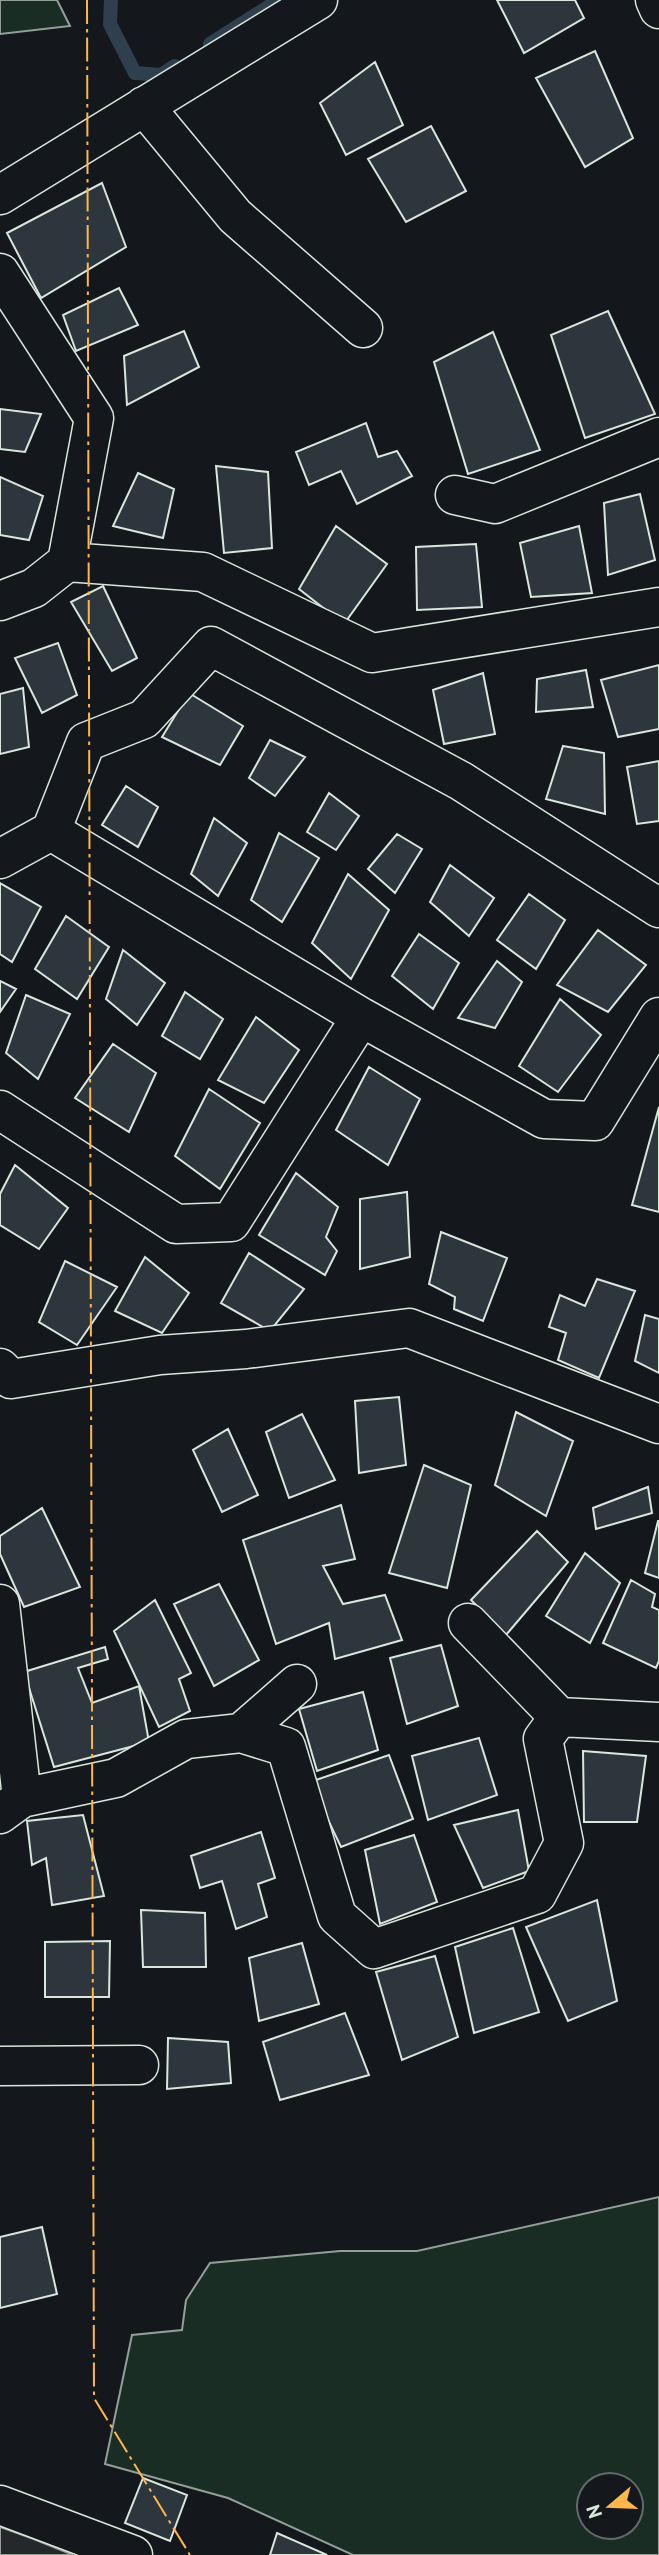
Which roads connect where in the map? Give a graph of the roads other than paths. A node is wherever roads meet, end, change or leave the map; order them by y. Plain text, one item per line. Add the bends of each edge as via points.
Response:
1 (318, 0) edge
2 (654, 0) edge
3 (659, 9) edge
4 (144, 106) junction
5 (0, 195) edge
6 (0, 273) edge
7 (363, 328) dead end
8 (659, 437) edge
9 (454, 495) dead end
10 (67, 562) junction
11 (0, 601) edge
12 (659, 607) edge
13 (51, 831) junction
14 (0, 859) edge
15 (659, 908) edge
16 (361, 1017) junction
17 (659, 1017) edge
18 (0, 1110) edge
19 (0, 1368) edge
20 (659, 1424) edge
21 (0, 1604) edge
22 (468, 1623) dead end
23 (297, 1684) dead end
24 (559, 1717) junction
25 (659, 1721) edge
26 (241, 1733) junction
27 (11, 1806) edge
28 (0, 2066) edge
29 (139, 2066) dead end
30 (0, 2505) edge
31 (133, 2555) edge

1 - 4 street
2 - 3 street
4 - 5 street
4 - 7 street via 235,216
6 - 10 street via 94,418
8 - 9 street via 495,504
10 - 11 street via 34,588
10 - 12 street via 204,572 372,653
13 - 14 street
13 - 15 street via 86,742 144,719 211,646 461,781
13 - 16 street
16 - 17 street via 544,1119 595,1121
16 - 18 street via 231,1222 176,1224
19 - 20 street via 11,1379 160,1355 410,1328
21 - 27 street
22 - 24 street
23 - 26 street
24 - 25 street
24 - 26 street via 543,1739 564,1843 537,1894 374,1950 337,1916 286,1747
26 - 27 street via 186,1739 116,1777
28 - 29 street
30 - 31 street

